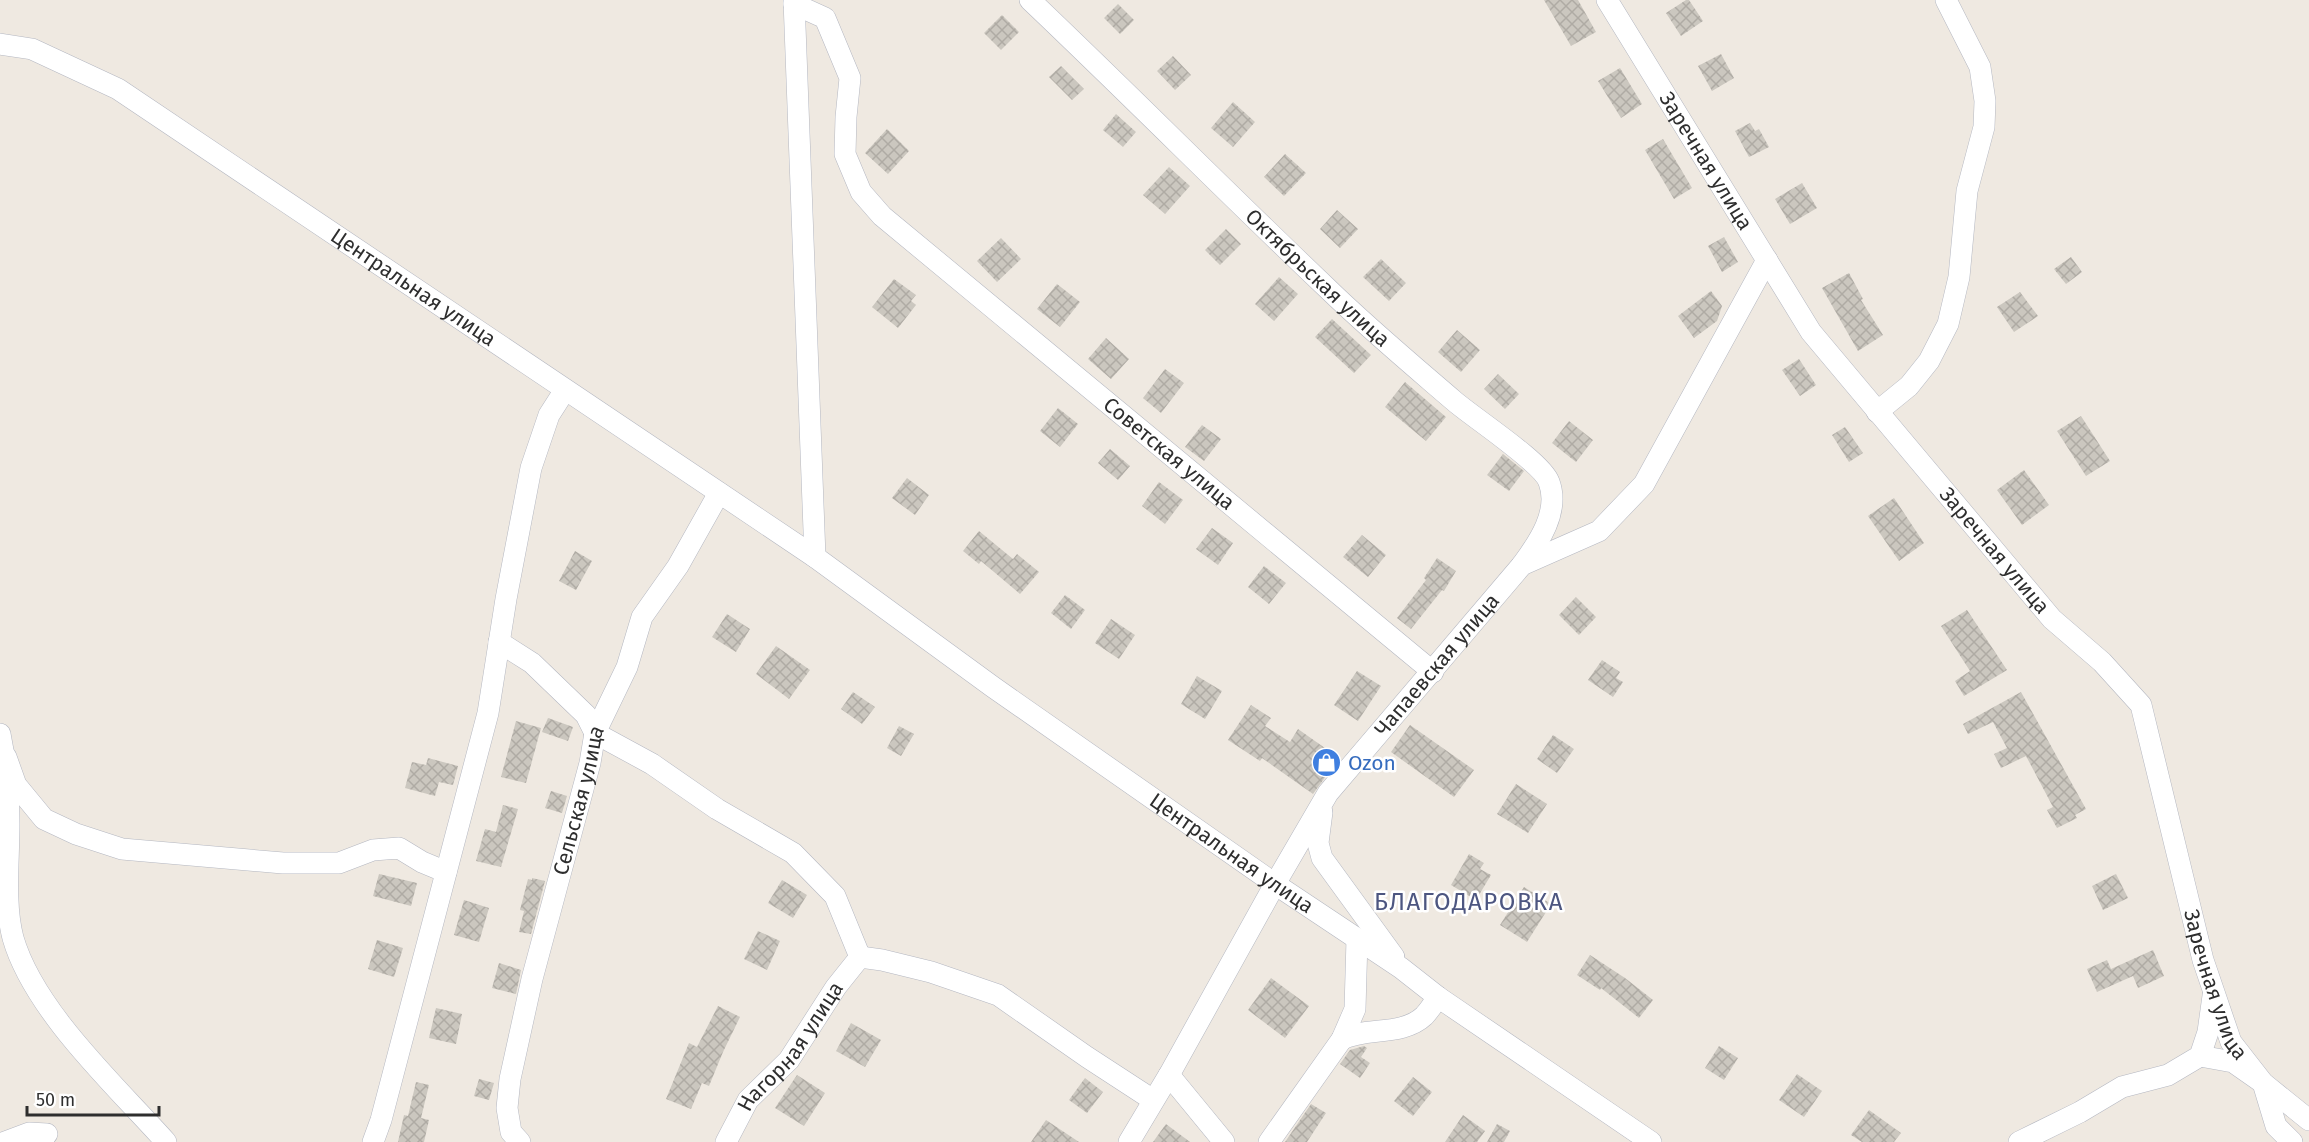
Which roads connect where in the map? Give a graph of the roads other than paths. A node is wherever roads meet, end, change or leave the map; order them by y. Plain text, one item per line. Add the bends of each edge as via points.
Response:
1 (1030, 0) edge
2 (1607, 0) edge
3 (1946, 0) edge
4 (794, 2) edge
5 (826, 9) edge
6 (0, 44) edge
7 (1767, 260) junction
8 (565, 390) junction
9 (1877, 412) junction
10 (719, 493) junction
11 (815, 557) junction
12 (1522, 565) junction
13 (499, 642) junction
14 (1433, 672) junction
15 (595, 733) junction
16 (2, 742) edge
17 (1328, 793) junction
18 (446, 872) junction
19 (1275, 884) junction
20 (1357, 939) junction
21 (860, 957) junction
22 (1401, 968) junction
23 (2214, 993) junction
24 (1438, 997) junction
25 (1342, 1039) junction
26 (2200, 1056) junction
27 (1169, 1075) junction
28 (2263, 1083) junction
29 (1153, 1100) junction
30 (2309, 1120) edge
31 (47, 1134) dead end
32 (516, 1137) edge
33 (5, 1142) edge
34 (166, 1142) edge
35 (373, 1142) edge
36 (726, 1142) edge
37 (1128, 1142) edge
38 (1224, 1142) edge
39 (1269, 1142) edge
40 (1651, 1142) edge
41 (2019, 1142) edge
42 (2292, 1142) edge

1 - 12 street, Октябрьская улица via 1327,288 1470,415 1530,459 1549,481 1552,506 1541,539
2 - 7 street, Заречная улица
3 - 9 street via 1980,67 1985,101 1984,127 1967,190 1959,277 1948,324 1929,361 1909,386
4 - 5 street
4 - 11 street
5 - 14 street, Советская улица via 850,78 845,154 861,192 882,216
6 - 8 street, Центральная улица via 32,49 118,89
7 - 9 street, Заречная улица via 1811,332
7 - 12 street, Чапаевская улица via 1644,484 1599,531
8 - 10 street, Центральная улица
8 - 13 street via 549,415 531,468
9 - 23 street, Заречная улица via 2052,619 2102,662 2141,705
10 - 11 street, Центральная улица
10 - 15 street, Сельская улица via 678,566 642,617 627,667
11 - 19 street, Центральная улица via 1002,694
12 - 14 street, Чапаевская улица
13 - 15 street via 541,671 586,715
13 - 18 street via 488,713
14 - 17 street, Чапаевская улица
15 - 21 street via 652,764 717,809 793,853 835,896
15 - 32 street, Сельская улица via 510,1078 507,1108
16 - 18 street via 16,785 44,819 122,849 284,863 339,863 373,850 399,848
16 - 34 street via 13,938 35,990 89,1058
17 - 19 street, Чапаевская улица
17 - 22 street via 1319,822 1322,858
18 - 35 street
19 - 20 street, Центральная улица
19 - 27 street, Чапаевская улица
20 - 22 street, Центральная улица
20 - 25 street via 1355,1009
21 - 29 street via 931,972 998,995
21 - 36 street, Нагорная улица via 789,1060 748,1100
22 - 24 street, Центральная улица
23 - 26 street
23 - 28 street, Заречная улица via 2231,1042
24 - 25 street via 1423,1017 1408,1024 1354,1033
24 - 40 street, Центральная улица
25 - 39 street
26 - 28 street via 2233,1062
26 - 41 street via 2168,1075 2122,1087
27 - 29 street, Чапаевская улица
27 - 38 street
28 - 30 street, Заречная улица
28 - 42 street via 2276,1126
29 - 37 street, Чапаевская улица
31 - 33 street via 29,1133

